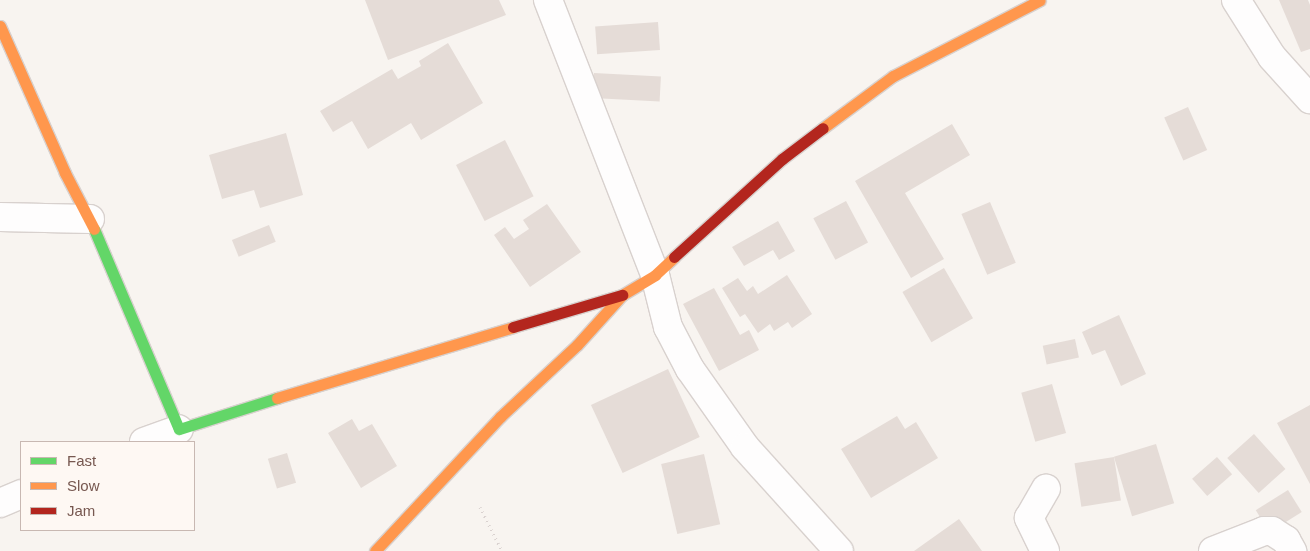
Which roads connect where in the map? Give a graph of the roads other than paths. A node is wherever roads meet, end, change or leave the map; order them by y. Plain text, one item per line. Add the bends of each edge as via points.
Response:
1 (548, 0) edge
2 (1040, 0) edge
3 (1236, 0) edge
4 (1007, 7) edge
5 (0, 26) edge
6 (1310, 99) edge
7 (0, 216) edge
8 (90, 219) junction
9 (655, 275) junction
10 (622, 295) junction
11 (179, 429) junction
12 (147, 441) edge
13 (1046, 489) dead end
14 (20, 494) edge
15 (0, 503) edge
16 (375, 551) edge
17 (839, 551) edge
18 (1045, 551) edge
19 (1213, 551) edge
20 (1292, 551) edge

1 - 9 street
2 - 4 street
3 - 6 street via 1272,57
4 - 9 street via 893,76 782,159
5 - 8 street via 65,173
7 - 8 street
8 - 11 street
9 - 10 street
9 - 17 street via 668,327 690,369 745,447
10 - 11 street
10 - 16 street via 577,345 500,417
11 - 12 street
13 - 18 street via 1029,518
14 - 15 street
19 - 20 street via 1264,531 1272,531 1286,540

